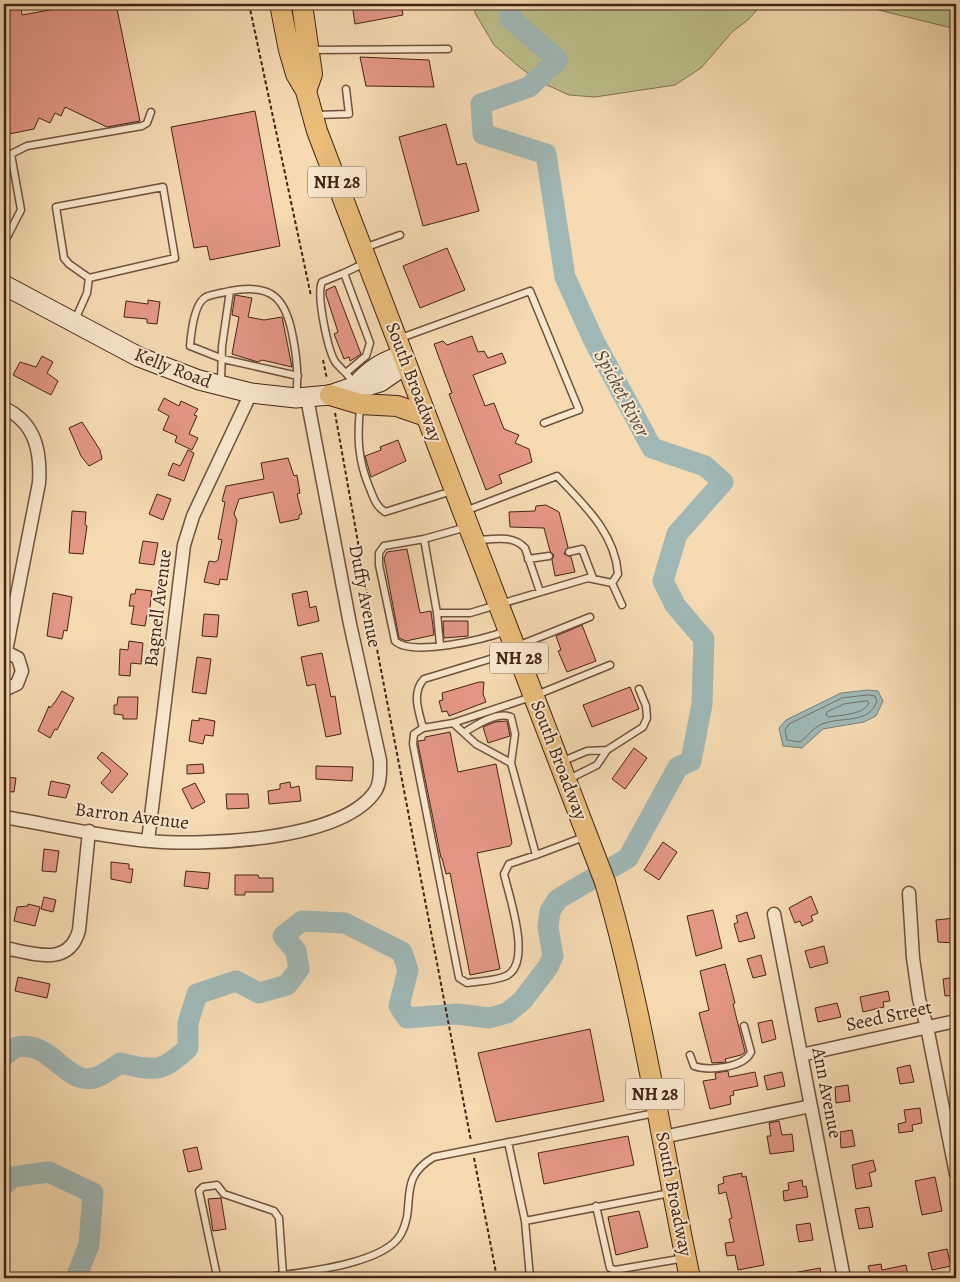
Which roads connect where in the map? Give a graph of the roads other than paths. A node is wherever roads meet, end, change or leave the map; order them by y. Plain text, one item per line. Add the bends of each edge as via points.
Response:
1 (280, 4) edge
2 (302, 4) edge
3 (448, 49) dead end
4 (310, 50) junction
5 (346, 89) dead end
6 (306, 91) junction
7 (151, 112) dead end
8 (312, 115) junction
9 (7, 155) edge
10 (400, 236) dead end
11 (4, 237) edge
12 (365, 255) junction
13 (344, 273) junction
14 (89, 278) junction
15 (4, 284) edge
16 (230, 291) junction
17 (74, 324) junction
18 (402, 353) junction
19 (223, 359) junction
20 (298, 376) junction
21 (220, 386) junction
22 (354, 387) junction
23 (251, 393) junction
24 (330, 395) joint
25 (301, 398) junction
26 (4, 408) edge
27 (426, 416) junction
28 (544, 423) dead end
29 (455, 490) junction
30 (469, 526) junction
31 (424, 539) junction
32 (569, 552) dead end
33 (549, 556) dead end
34 (528, 559) junction
35 (593, 578) junction
36 (612, 583) junction
37 (540, 592) junction
38 (499, 605) junction
39 (622, 605) dead end
40 (437, 613) junction
41 (590, 617) dead end
42 (512, 638) junction
43 (440, 645) junction
44 (5, 651) edge
45 (610, 665) dead end
46 (639, 689) dead end
47 (4, 690) edge
48 (534, 696) junction
49 (453, 723) junction
50 (423, 728) junction
51 (465, 732) junction
52 (607, 750) junction
53 (511, 764) junction
54 (563, 771) junction
55 (369, 799) joint
56 (4, 817) edge
57 (90, 831) junction
58 (588, 835) junction
59 (148, 841) junction
60 (536, 855) junction
61 (909, 893) dead end
62 (774, 914) dead end
63 (4, 948) edge
64 (956, 1021) edge
65 (744, 1026) dead end
66 (927, 1027) junction
67 (801, 1054) junction
68 (690, 1055) dead end
69 (811, 1106) junction
70 (658, 1113) junction
71 (663, 1137) junction
72 (508, 1142) junction
73 (956, 1174) edge
74 (673, 1193) junction
75 (596, 1206) junction
76 (525, 1221) junction
77 (686, 1258) junction
78 (283, 1275) junction
79 (220, 1278) edge
80 (261, 1278) edge
81 (530, 1278) edge
82 (690, 1278) edge
83 (844, 1278) edge

1 - 6 main road, South Broadway / NH 28 via 296,74
2 - 4 main road, South Broadway / NH 28
3 - 4 lane
4 - 6 main road, South Broadway / NH 28 via 312,74
5 - 8 lane via 349,114
6 - 8 main road, South Broadway / NH 28
7 - 9 lane via 147,124 142,126 27,146
8 - 12 main road, South Broadway / NH 28
9 - 11 lane via 21,210 6,239
10 - 12 lane
12 - 13 lane
12 - 18 main road, South Broadway / NH 28
13 - 22 lane via 370,343
13 - 22 lane via 322,282 319,300 335,362
14 - 14 lane via 175,258 163,187 56,207 64,258
14 - 17 lane
15 - 17 street, Kelly Road
16 - 19 lane
16 - 19 lane via 201,300 190,346
16 - 20 lane via 255,288 277,298 284,306 289,316
17 - 21 street, Kelly Road via 139,357
18 - 22 street via 380,382
18 - 27 main road, South Broadway / NH 28
18 - 28 lane via 530,291 579,410
19 - 20 lane
19 - 21 lane
20 - 25 lane
21 - 23 street, Kelly Road
22 - 24 main road
22 - 27 main road
22 - 29 lane via 358,449 377,507 385,512
23 - 25 street, Kelly Road
23 - 59 street, Bagnell Avenue via 193,516 184,545
24 - 25 street, Kelly Road
25 - 55 street, Duffy Avenue via 380,760 381,774
26 - 44 street via 22,420 33,433 40,466
27 - 29 main road, South Broadway / NH 28
29 - 30 main road, South Broadway / NH 28
30 - 31 lane
30 - 34 lane via 516,540
30 - 36 lane via 558,476 592,513 610,543 618,574
30 - 38 main road, South Broadway / NH 28
31 - 40 lane
31 - 43 lane via 384,546 378,559 395,641 409,647
32 - 35 lane via 582,549
33 - 34 lane
34 - 37 lane
35 - 36 lane
35 - 37 lane
36 - 39 lane
37 - 38 lane
38 - 40 lane via 470,613
38 - 42 main road, South Broadway / NH 28
40 - 43 lane
41 - 42 lane
42 - 43 lane
42 - 48 main road, South Broadway / NH 28
42 - 50 lane via 490,659 420,683 416,699
44 - 47 street via 18,658 22,671 17,684
45 - 48 lane
46 - 52 lane via 646,706 647,718 643,727
48 - 49 lane
48 - 54 main road, South Broadway / NH 28
49 - 50 lane
49 - 51 lane
50 - 60 lane via 414,734 413,744 459,978 467,983 507,976 518,964 520,948 504,874 509,864
51 - 53 lane via 476,744
51 - 53 lane via 482,722 511,717 515,734
52 - 54 lane via 587,751
52 - 54 lane via 597,765
53 - 60 lane
54 - 58 main road, South Broadway / NH 28
55 - 59 street, Barron Avenue via 341,817 318,826 263,838 189,843
56 - 57 street, Barron Avenue
57 - 59 street, Barron Avenue
57 - 63 street via 79,930 74,943 69,949 53,955
58 - 60 lane
58 - 70 main road, South Broadway / NH 28 via 605,882 631,982
61 - 66 street via 913,958
62 - 67 street, Ann Avenue
64 - 66 street, Seed Street
65 - 68 lane via 751,1052 743,1061 703,1069 694,1066
66 - 67 street, Seed Street
66 - 73 street
67 - 69 street, Ann Avenue
69 - 71 street
69 - 83 street, Ann Avenue
70 - 71 main road, South Broadway / NH 28
70 - 72 lane
71 - 74 main road, South Broadway / NH 28
72 - 76 lane
72 - 78 lane via 450,1152 424,1163 415,1172 411,1183 401,1235 386,1249 332,1267
74 - 75 lane
74 - 77 main road, South Broadway / NH 28
75 - 76 lane
75 - 77 lane via 610,1268 615,1270
76 - 81 lane
77 - 82 main road, South Broadway / NH 28
78 - 79 lane via 280,1218 274,1211 224,1194 218,1185 203,1187 199,1191
78 - 80 lane

